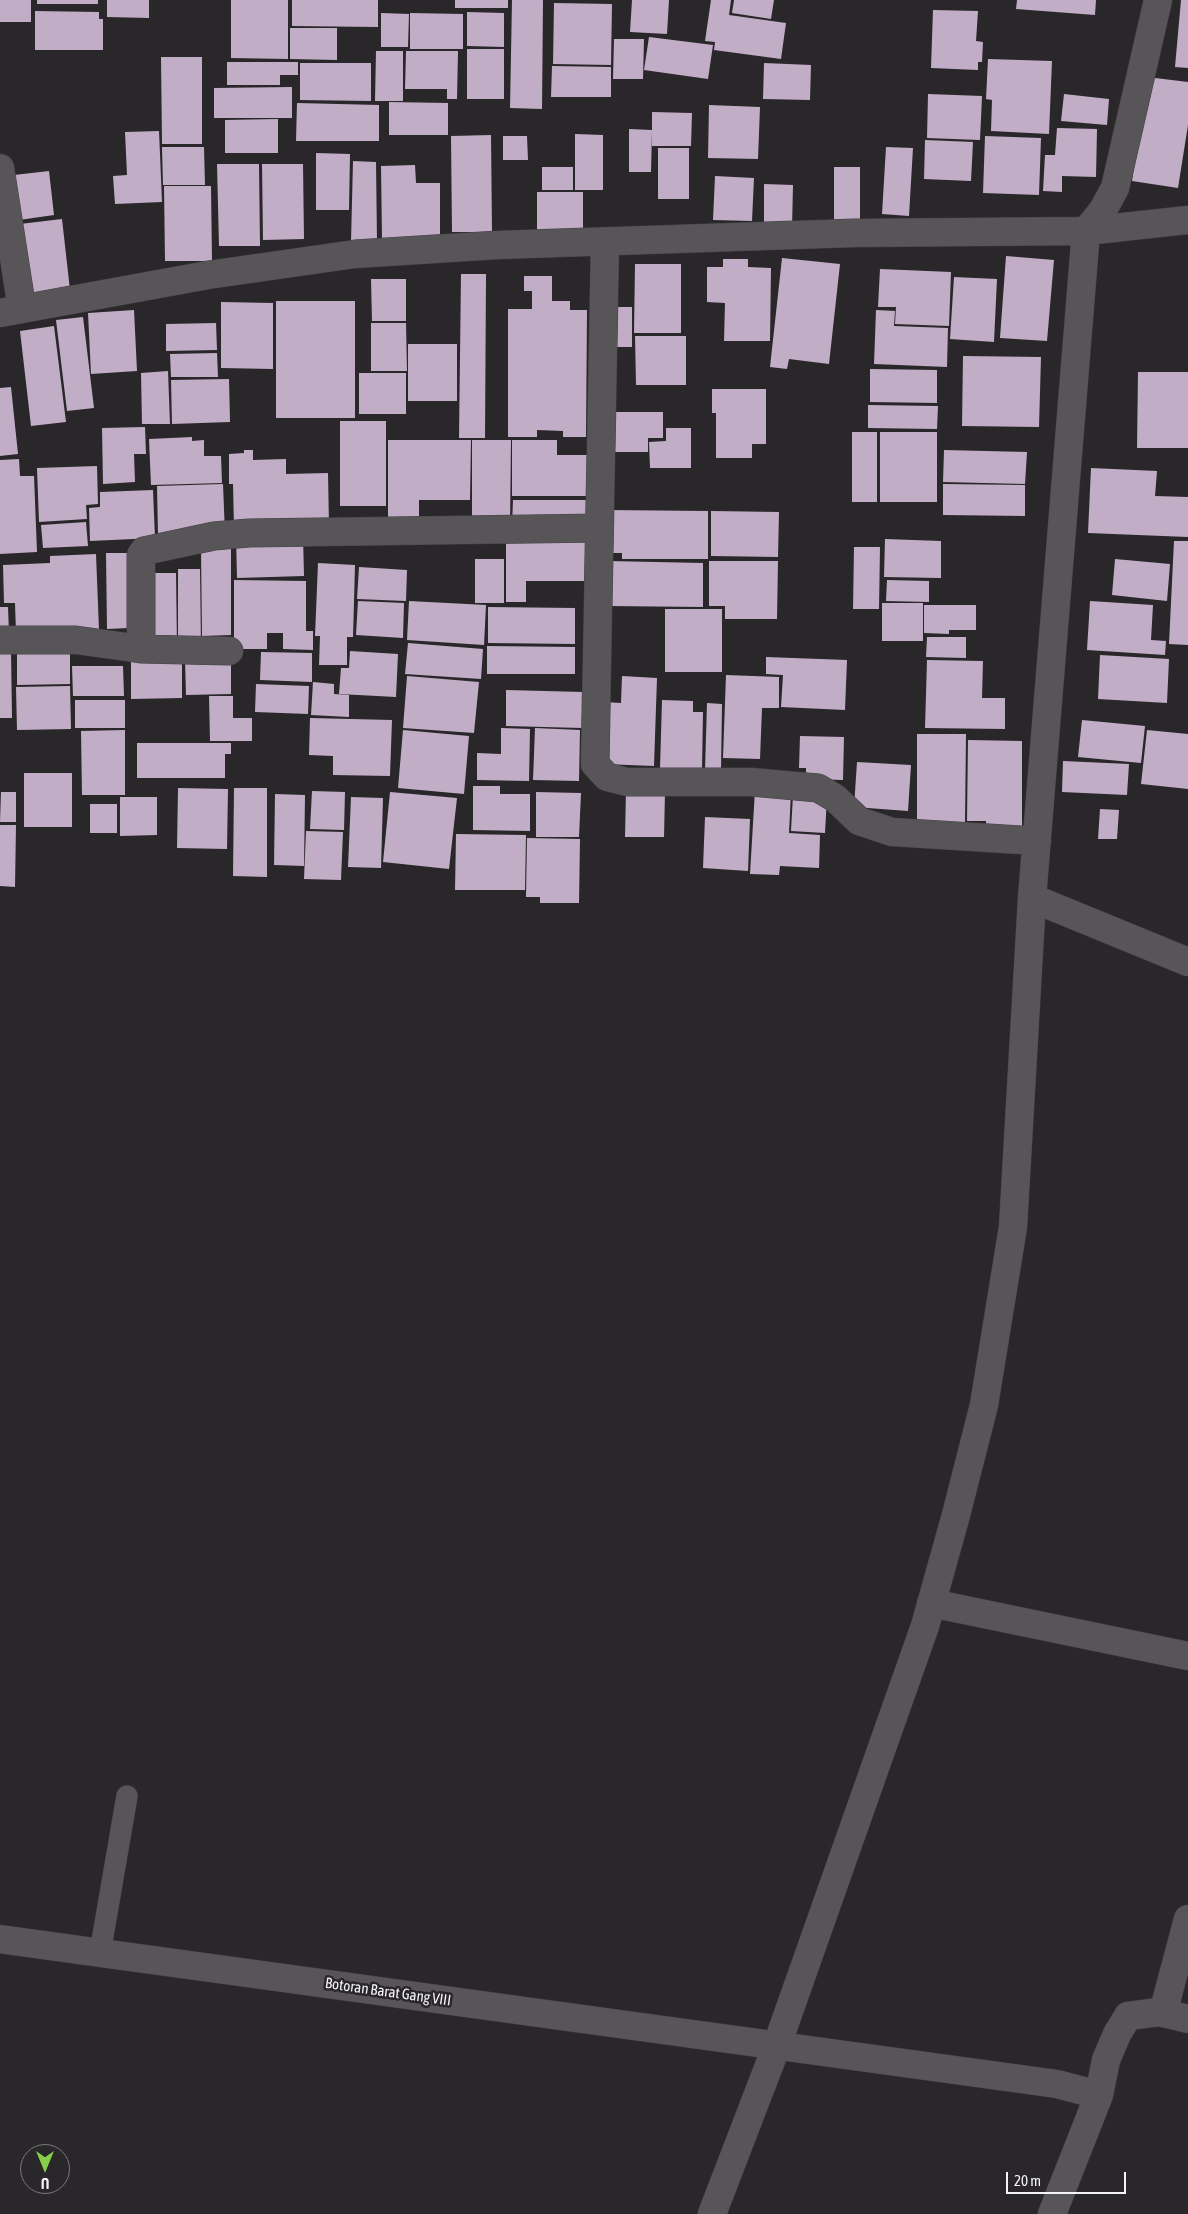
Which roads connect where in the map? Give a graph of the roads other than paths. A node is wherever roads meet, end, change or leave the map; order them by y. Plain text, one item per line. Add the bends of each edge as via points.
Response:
1 (1158, 0) edge
2 (0, 168) edge
3 (1188, 220) edge
4 (1086, 231) junction
5 (604, 242) junction
6 (11, 311) edge
7 (598, 528) junction
8 (0, 640) edge
9 (141, 648) junction
10 (229, 651) dead end
11 (1037, 841) junction
12 (1032, 898) junction
13 (1188, 962) edge
14 (931, 1603) junction
15 (1188, 1656) edge
16 (127, 1796) dead end
17 (1188, 1919) edge
18 (0, 1939) edge
19 (100, 1952) junction
20 (1176, 2016) edge
21 (777, 2045) junction
22 (1099, 2095) junction
23 (712, 2214) edge
24 (1052, 2214) edge

1 - 4 street via 1115,188
2 - 6 street
3 - 4 street
4 - 5 street via 854,233
4 - 11 street
5 - 6 street via 355,254 208,275
5 - 7 street
7 - 9 street via 249,533 214,536 144,552 141,556
7 - 11 street via 595,764 606,777 627,782 751,782 818,788 835,798 859,821 892,832
8 - 9 street via 76,640
9 - 10 street
11 - 12 street
12 - 13 street
12 - 14 street via 1013,1227 984,1405
14 - 15 street
14 - 21 street
16 - 19 lane
17 - 20 street
18 - 19 street, Botoran Barat Gang VIII
19 - 21 street, Botoran Barat Gang VIII
20 - 22 street via 1159,2012 1128,2016 1106,2060
21 - 22 street, Botoran Barat Gang VIII via 1056,2084
21 - 23 street
22 - 24 street

